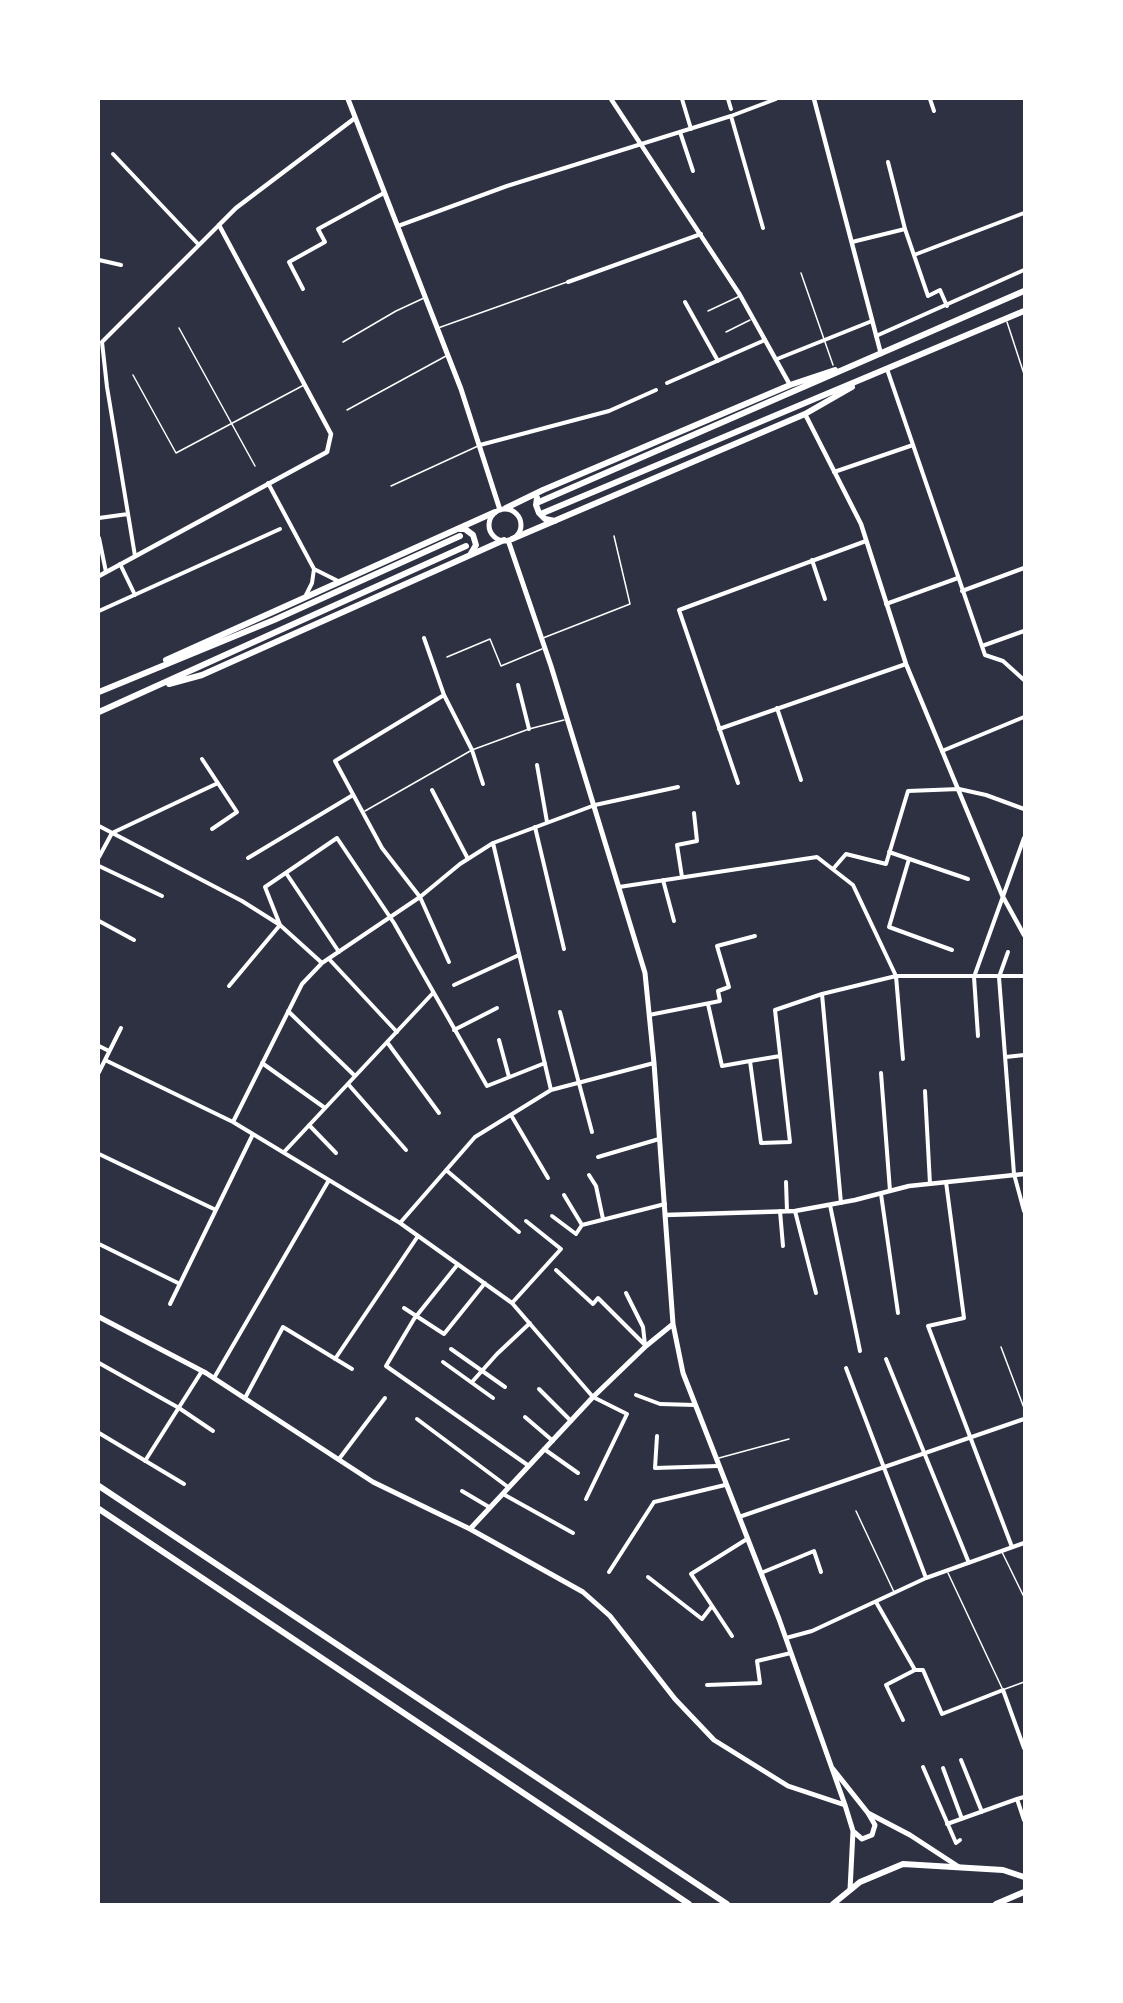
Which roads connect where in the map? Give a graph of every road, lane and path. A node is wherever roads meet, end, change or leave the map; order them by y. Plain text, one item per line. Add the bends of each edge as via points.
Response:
1 (348, 99) edge
2 (611, 99) edge
3 (682, 99) edge
4 (728, 99) edge
5 (776, 99) edge
6 (814, 99) edge
7 (930, 99) edge
8 (731, 110) dead end
9 (934, 111) dead end
10 (730, 116) junction
11 (355, 118) junction
12 (691, 129) junction
13 (680, 132) junction
14 (640, 144) junction
15 (113, 154) dead end
16 (888, 162) dead end
17 (693, 171) dead end
18 (384, 193) junction
19 (1024, 213) edge
20 (219, 225) junction
21 (398, 226) junction
22 (763, 228) dead end
23 (905, 229) junction
24 (701, 234) junction
25 (852, 243) junction
26 (199, 245) junction
27 (914, 255) junction
28 (99, 260) edge
29 (121, 265) dead end
30 (1024, 270) edge
31 (801, 273) dead end
32 (568, 282) joint
33 (303, 290) dead end
34 (1024, 291) edge
35 (740, 295) junction
36 (425, 298) junction
37 (685, 302) dead end
38 (947, 306) junction
39 (1024, 310) edge
40 (708, 311) dead end
41 (754, 318) junction
42 (1006, 318) junction
43 (872, 321) junction
44 (179, 328) dead end
45 (438, 329) junction
46 (726, 332) dead end
47 (876, 336) junction
48 (766, 339) junction
49 (823, 340) junction
50 (101, 342) edge
51 (343, 342) dead end
52 (881, 354) junction
53 (448, 355) junction
54 (777, 359) junction
55 (718, 361) junction
56 (859, 364) junction
57 (833, 365) dead end
58 (887, 369) junction
59 (1024, 374) edge
60 (133, 375) dead end
61 (865, 378) junction
62 (667, 383) dead end
63 (305, 384) junction
64 (790, 385) junction
65 (656, 390) dead end
66 (347, 410) dead end
67 (805, 414) junction
68 (232, 424) junction
69 (480, 445) junction
70 (913, 445) junction
71 (255, 466) dead end
72 (834, 472) junction
73 (268, 483) junction
74 (392, 486) dead end
75 (543, 490) junction
76 (539, 502) dead end
77 (500, 510) junction
78 (543, 513) dead end
79 (128, 514) junction
80 (99, 518) edge
81 (555, 521) junction
82 (455, 529) junction
83 (280, 530) dead end
84 (460, 536) dead end
85 (614, 536) dead end
86 (99, 538) edge
87 (508, 540) junction
88 (866, 540) junction
89 (466, 546) dead end
90 (135, 556) junction
91 (470, 556) junction
92 (812, 560) junction
93 (120, 564) junction
94 (1024, 568) edge
95 (314, 569) junction
96 (106, 572) junction
97 (99, 576) edge
98 (958, 578) junction
99 (338, 581) junction
100 (962, 591) junction
101 (135, 595) junction
102 (306, 595) junction
103 (825, 599) dead end
104 (886, 604) junction
105 (99, 611) edge
106 (1024, 631) edge
107 (424, 638) dead end
108 (542, 638) junction
109 (982, 646) junction
110 (545, 648) junction
111 (447, 657) dead end
112 (906, 664) junction
113 (150, 669) junction
114 (1024, 680) edge
115 (518, 685) dead end
116 (153, 687) junction
117 (99, 692) edge
118 (444, 695) junction
119 (777, 708) junction
120 (99, 712) edge
121 (1024, 717) edge
122 (568, 718) junction
123 (529, 729) junction
124 (719, 729) junction
125 (472, 750) junction
126 (942, 751) junction
127 (202, 759) dead end
128 (537, 765) dead end
129 (801, 780) dead end
130 (218, 783) junction
131 (738, 783) dead end
132 (483, 784) dead end
133 (678, 787) dead end
134 (959, 789) junction
135 (432, 790) dead end
136 (353, 795) junction
137 (595, 805) junction
138 (1024, 809) edge
139 (363, 812) junction
140 (694, 813) dead end
141 (547, 822) junction
142 (99, 826) edge
143 (535, 827) junction
144 (212, 829) dead end
145 (112, 833) junction
146 (1024, 838) edge
147 (493, 843) junction
148 (889, 852) junction
149 (99, 857) edge
150 (248, 858) dead end
151 (468, 859) junction
152 (909, 859) junction
153 (99, 866) edge
154 (833, 869) junction
155 (286, 873) junction
156 (682, 877) junction
157 (968, 879) dead end
158 (663, 880) junction
159 (619, 887) junction
160 (1002, 895) junction
161 (162, 896) dead end
162 (420, 897) junction
163 (390, 917) junction
164 (99, 921) edge
165 (674, 921) dead end
166 (280, 925) junction
167 (1024, 935) edge
168 (755, 936) dead end
169 (134, 940) dead end
170 (564, 949) dead end
171 (952, 950) dead end
172 (339, 952) junction
173 (1008, 952) dead end
174 (519, 955) junction
175 (329, 959) junction
176 (322, 963) junction
177 (449, 963) dead end
178 (896, 976) junction
179 (1024, 976) edge
180 (974, 977) junction
181 (999, 977) junction
182 (454, 985) dead end
183 (229, 986) dead end
184 (433, 993) junction
185 (822, 994) junction
186 (708, 1004) junction
187 (497, 1008) dead end
188 (288, 1011) junction
189 (560, 1012) dead end
190 (649, 1015) junction
191 (122, 1028) dead end
192 (454, 1030) junction
193 (397, 1032) junction
194 (978, 1035) dead end
195 (499, 1040) dead end
196 (387, 1042) junction
197 (99, 1046) edge
198 (109, 1051) junction
199 (1024, 1055) edge
200 (780, 1056) junction
201 (1006, 1057) junction
202 (903, 1059) dead end
203 (105, 1060) junction
204 (750, 1061) junction
205 (262, 1063) junction
206 (545, 1063) junction
207 (654, 1063) junction
208 (99, 1072) edge
209 (881, 1073) dead end
210 (355, 1077) junction
211 (508, 1077) junction
212 (578, 1082) junction
213 (348, 1084) junction
214 (551, 1090) junction
215 (925, 1091) dead end
216 (325, 1108) junction
217 (439, 1113) dead end
218 (511, 1115) junction
219 (233, 1122) junction
220 (309, 1125) junction
221 (592, 1132) dead end
222 (253, 1134) junction
223 (660, 1139) junction
224 (406, 1150) dead end
225 (284, 1152) junction
226 (336, 1153) dead end
227 (99, 1154) edge
228 (598, 1157) dead end
229 (447, 1170) junction
230 (1014, 1174) junction
231 (1024, 1174) edge
232 (589, 1175) dead end
233 (548, 1178) dead end
234 (329, 1180) junction
235 (786, 1182) dead end
236 (946, 1182) junction
237 (930, 1184) junction
238 (890, 1191) junction
239 (881, 1194) junction
240 (564, 1195) dead end
241 (841, 1203) junction
242 (664, 1204) junction
243 (830, 1205) junction
244 (216, 1210) junction
245 (780, 1211) junction
246 (787, 1211) junction
247 (795, 1211) junction
248 (1024, 1211) edge
249 (665, 1215) junction
250 (552, 1216) dead end
251 (603, 1219) junction
252 (526, 1221) dead end
253 (400, 1223) junction
254 (582, 1225) junction
255 (519, 1232) dead end
256 (418, 1236) junction
257 (99, 1244) edge
258 (783, 1246) dead end
259 (458, 1264) junction
260 (556, 1270) dead end
261 (485, 1283) junction
262 (180, 1284) junction
263 (626, 1293) dead end
264 (816, 1293) dead end
265 (512, 1303) junction
266 (170, 1304) dead end
267 (405, 1308) dead end
268 (898, 1313) dead end
269 (99, 1317) edge
270 (416, 1317) junction
271 (530, 1323) junction
272 (674, 1324) junction
273 (646, 1346) junction
274 (1001, 1347) dead end
275 (451, 1349) dead end
276 (860, 1351) dead end
277 (335, 1359) junction
278 (886, 1359) dead end
279 (443, 1362) dead end
280 (99, 1363) edge
281 (846, 1368) dead end
282 (352, 1369) dead end
283 (202, 1371) junction
284 (482, 1371) junction
285 (214, 1378) junction
286 (472, 1382) junction
287 (504, 1387) dead end
288 (539, 1389) dead end
289 (636, 1395) dead end
290 (593, 1397) junction
291 (245, 1398) junction
292 (386, 1398) dead end
293 (493, 1398) dead end
294 (694, 1405) junction
295 (179, 1408) junction
296 (1024, 1408) edge
297 (525, 1417) dead end
298 (417, 1419) dead end
299 (1024, 1419) edge
300 (571, 1421) junction
301 (213, 1431) dead end
302 (99, 1433) edge
303 (657, 1437) dead end
304 (970, 1437) junction
305 (789, 1439) dead end
306 (553, 1441) junction
307 (544, 1449) junction
308 (924, 1453) junction
309 (339, 1459) junction
310 (715, 1459) junction
311 (145, 1461) junction
312 (529, 1466) junction
313 (718, 1466) junction
314 (884, 1467) junction
315 (578, 1473) dead end
316 (184, 1484) dead end
317 (99, 1485) edge
318 (725, 1485) junction
319 (508, 1486) junction
320 (462, 1491) dead end
321 (502, 1493) junction
322 (586, 1499) dead end
323 (489, 1507) junction
324 (99, 1509) edge
325 (856, 1510) dead end
326 (738, 1518) junction
327 (470, 1529) junction
328 (573, 1533) dead end
329 (747, 1539) junction
330 (1024, 1543) edge
331 (1012, 1547) junction
332 (1002, 1551) junction
333 (969, 1563) junction
334 (946, 1570) junction
335 (609, 1572) dead end
336 (821, 1572) dead end
337 (760, 1574) junction
338 (648, 1576) dead end
339 (926, 1578) junction
340 (894, 1593) junction
341 (1024, 1597) edge
342 (876, 1602) junction
343 (712, 1606) junction
344 (732, 1636) dead end
345 (785, 1638) junction
346 (791, 1653) junction
347 (915, 1670) junction
348 (1024, 1682) edge
349 (707, 1685) dead end
350 (1003, 1690) junction
351 (903, 1720) dead end
352 (1024, 1748) edge
353 (961, 1760) dead end
354 (830, 1766) junction
355 (923, 1767) dead end
356 (943, 1768) dead end
357 (1024, 1797) edge
358 (1017, 1799) junction
359 (845, 1805) junction
360 (982, 1812) junction
361 (868, 1813) junction
362 (962, 1819) junction
363 (1024, 1820) edge
364 (947, 1824) junction
365 (853, 1831) junction
366 (960, 1840) dead end
367 (960, 1868) junction
368 (1024, 1877) edge
369 (850, 1890) junction
370 (1024, 1892) edge
371 (712, 1894) junction
372 (689, 1904) edge
373 (719, 1904) edge
374 (728, 1904) edge
375 (833, 1904) edge
376 (996, 1904) edge

1 - 11 main road
2 - 14 street
3 - 12 street
4 - 8 street
5 - 10 street
6 - 25 street
7 - 9 street
10 - 12 street
10 - 22 street
11 - 18 main road
11 - 20 street
12 - 13 street
13 - 14 street
13 - 17 street
14 - 21 street
14 - 24 street
15 - 26 street
16 - 23 street
18 - 21 main road
18 - 33 street via 318,229 325,242 289,262
19 - 27 street
20 - 26 street
20 - 63 street
21 - 36 main road
23 - 25 street
23 - 27 street
24 - 32 street
24 - 35 street
25 - 43 street
26 - 50 street
27 - 38 street via 928,296 940,290
28 - 29 street
30 - 38 street
31 - 49 lane
32 - 45 lane
34 - 52 highway
35 - 40 lane
35 - 41 street
36 - 45 main road
36 - 51 lane
37 - 55 street
38 - 47 street
39 - 42 highway
41 - 46 lane
41 - 48 street
42 - 58 highway
42 - 59 lane
43 - 47 street
43 - 49 street
44 - 68 lane
45 - 53 main road
47 - 52 street
48 - 54 street
48 - 55 street
49 - 54 street
49 - 57 lane
50 - 79 street
52 - 56 highway
53 - 66 lane
53 - 69 main road
54 - 64 street
55 - 62 street
56 - 64 highway
56 - 76 highway
58 - 61 highway
58 - 70 street
60 - 68 lane via 176,453
61 - 67 highway
61 - 78 highway
63 - 68 lane
63 - 73 street via 331,434 327,452
64 - 75 highway
65 - 69 street via 609,411
67 - 72 street
67 - 81 highway
68 - 71 lane
69 - 74 lane
69 - 77 main road
70 - 72 street
70 - 98 street
72 - 88 street
73 - 90 street
73 - 95 street
75 - 77 highway
75 - 81 highway via 536,505 539,513
77 - 82 highway
77 - 87 main road via 490,520 490,529 495,537
77 - 87 main road via 518,516 520,522 520,529
79 - 80 street
79 - 90 street
81 - 87 highway
82 - 91 highway via 465,529 472,535 476,545
82 - 99 highway
83 - 101 street
84 - 113 highway via 274,621
85 - 108 lane via 630,604
86 - 96 street
87 - 91 highway
87 - 108 main road
88 - 92 street
88 - 104 street
89 - 116 highway
90 - 93 street
91 - 116 highway via 202,675
92 - 103 street
92 - 124 street via 679,610
93 - 96 street
93 - 101 street
94 - 100 street
95 - 99 street
95 - 102 street
96 - 97 street
98 - 100 street
98 - 104 street
99 - 102 highway
100 - 109 street
101 - 105 street
102 - 113 highway
104 - 112 street
106 - 109 street
107 - 118 street
108 - 110 main road
109 - 114 street via 985,655 1003,661
110 - 111 lane via 501,666 490,639
110 - 122 main road
112 - 119 street
112 - 126 street
113 - 117 highway
115 - 123 street
116 - 120 highway
118 - 125 street
118 - 136 street via 335,761
119 - 124 street
119 - 129 street
121 - 126 street
122 - 123 lane
122 - 137 main road
123 - 125 lane
124 - 131 street
125 - 132 street
125 - 139 lane
126 - 134 street
127 - 130 street
128 - 141 street
130 - 144 street via 237,812
130 - 145 street
133 - 137 street
134 - 138 street
134 - 148 street via 908,791
134 - 160 street
135 - 151 street
136 - 139 street
136 - 150 street
137 - 141 street
137 - 159 main road
139 - 162 street via 382,848
140 - 156 street via 697,841 677,845
141 - 143 street
142 - 145 street
143 - 147 street
143 - 170 street
145 - 149 street
145 - 166 street
146 - 160 street
147 - 151 street
147 - 174 street
148 - 152 street
148 - 154 street via 886,864 846,854
151 - 162 street
152 - 157 street
152 - 171 street via 889,927
153 - 161 street
154 - 156 street via 817,857
154 - 178 street via 854,885
155 - 163 street via 337,838
155 - 166 street via 265,887
155 - 172 street
156 - 158 street
158 - 159 street
158 - 165 street
159 - 190 main road via 645,973
160 - 167 street
160 - 180 street
162 - 163 street
162 - 177 street
163 - 172 street
163 - 184 street
164 - 169 street
166 - 176 street
166 - 183 street
168 - 186 street via 717,946 729,987 718,991 720,1002
172 - 175 street
173 - 181 street
174 - 182 street
174 - 206 street
175 - 176 street
175 - 193 street
176 - 188 street via 302,984
178 - 180 street
178 - 185 street
178 - 202 street
179 - 181 street
180 - 181 street
180 - 194 street
181 - 201 street
184 - 192 street
184 - 193 street
185 - 200 street via 775,1010
185 - 241 street
186 - 190 street
186 - 204 street via 722,1066
187 - 192 street
188 - 205 street
188 - 210 street
189 - 212 street
190 - 207 main road
191 - 198 street
192 - 211 street via 488,1086
193 - 196 street
195 - 211 street
196 - 210 street
196 - 217 street
197 - 198 street
198 - 203 street
199 - 201 street
200 - 204 street
200 - 204 street via 790,1142 761,1143
201 - 230 street
203 - 208 street
203 - 219 street
205 - 216 street
205 - 219 street
206 - 211 street
206 - 214 street
207 - 212 street
207 - 223 main road
209 - 238 street
210 - 213 street
212 - 214 street
212 - 221 street
213 - 216 street
213 - 224 street
214 - 218 street
215 - 237 street
216 - 220 street
218 - 229 street via 475,1137
218 - 233 street
219 - 222 street
220 - 225 street
220 - 226 street
222 - 225 street
222 - 244 street
223 - 228 street
223 - 242 main road
225 - 234 street
227 - 244 street
229 - 253 street
229 - 255 street
230 - 231 street
230 - 236 street
230 - 248 street
232 - 251 street via 596,1186
234 - 253 street
234 - 285 street
235 - 246 street
236 - 237 street
236 - 304 street via 964,1318 928,1326
237 - 238 street
238 - 239 street
239 - 241 street
239 - 268 street
240 - 254 street
241 - 243 street
242 - 249 main road
242 - 251 street
243 - 247 street
243 - 276 street
244 - 262 street
245 - 246 street
245 - 249 street
245 - 258 street
246 - 247 street
247 - 264 street
249 - 272 main road
250 - 254 street via 576,1234
251 - 254 street
252 - 265 street via 561,1249
253 - 256 street
256 - 259 street
256 - 277 street
257 - 262 street
259 - 261 street
259 - 270 street
260 - 273 street via 592,1304 598,1298
261 - 265 street
261 - 270 street via 444,1334
262 - 266 street
263 - 273 street via 643,1327
265 - 271 street
267 - 270 street
269 - 283 main road
270 - 312 street via 386,1366
271 - 284 street
271 - 290 street
272 - 273 main road
272 - 294 main road via 683,1373
273 - 290 main road
274 - 296 lane
275 - 284 street
277 - 282 street
277 - 291 street via 283,1327
278 - 308 street
279 - 286 street
280 - 295 street
281 - 314 street
283 - 285 main road
283 - 295 street
284 - 286 street
284 - 287 street
285 - 291 main road
286 - 293 street
288 - 300 street
289 - 294 street via 660,1404
290 - 300 main road
290 - 322 street via 627,1414
291 - 309 main road
292 - 309 street
294 - 310 main road
295 - 301 street
295 - 311 street
297 - 306 street
298 - 319 street
299 - 304 street
300 - 306 main road
302 - 311 street
303 - 313 street via 655,1468
304 - 308 street
304 - 331 street
305 - 310 lane
306 - 307 main road
307 - 312 main road
307 - 315 street
308 - 314 street
308 - 333 street
309 - 327 main road via 406,1499
310 - 313 main road
311 - 316 street
312 - 319 main road
313 - 318 main road
314 - 326 street
314 - 339 street
317 - 371 highway
318 - 326 main road
318 - 335 street via 654,1502
319 - 321 main road
320 - 323 street
321 - 323 main road
321 - 328 street
323 - 327 main road
324 - 372 highway
325 - 340 lane
326 - 329 main road
327 - 359 main road via 583,1592 610,1616 675,1699 714,1740 788,1786
329 - 337 main road
329 - 343 street via 691,1574
330 - 331 street
331 - 332 street
332 - 333 street
332 - 341 lane
333 - 334 street
334 - 339 street
334 - 350 lane
336 - 337 street via 814,1551
337 - 345 main road
338 - 343 street via 702,1619
339 - 340 street
340 - 342 street
342 - 345 street via 812,1631
342 - 347 street
343 - 344 street
345 - 346 main road
346 - 349 street via 757,1661 760,1683
346 - 354 main road
347 - 350 street via 923,1670 942,1714
347 - 351 street via 886,1685
348 - 350 lane
350 - 352 street
353 - 360 street
354 - 359 main road
354 - 361 main road
355 - 364 street
356 - 362 street
357 - 358 street
358 - 360 street
358 - 363 street
359 - 365 main road
360 - 362 street
361 - 365 main road via 875,1825 870,1838 862,1839
361 - 367 main road
362 - 364 street
364 - 366 street via 956,1843
365 - 369 main road
367 - 368 highway via 1004,1870
367 - 369 highway via 903,1864
369 - 375 highway
370 - 376 highway
371 - 373 highway
371 - 374 highway

